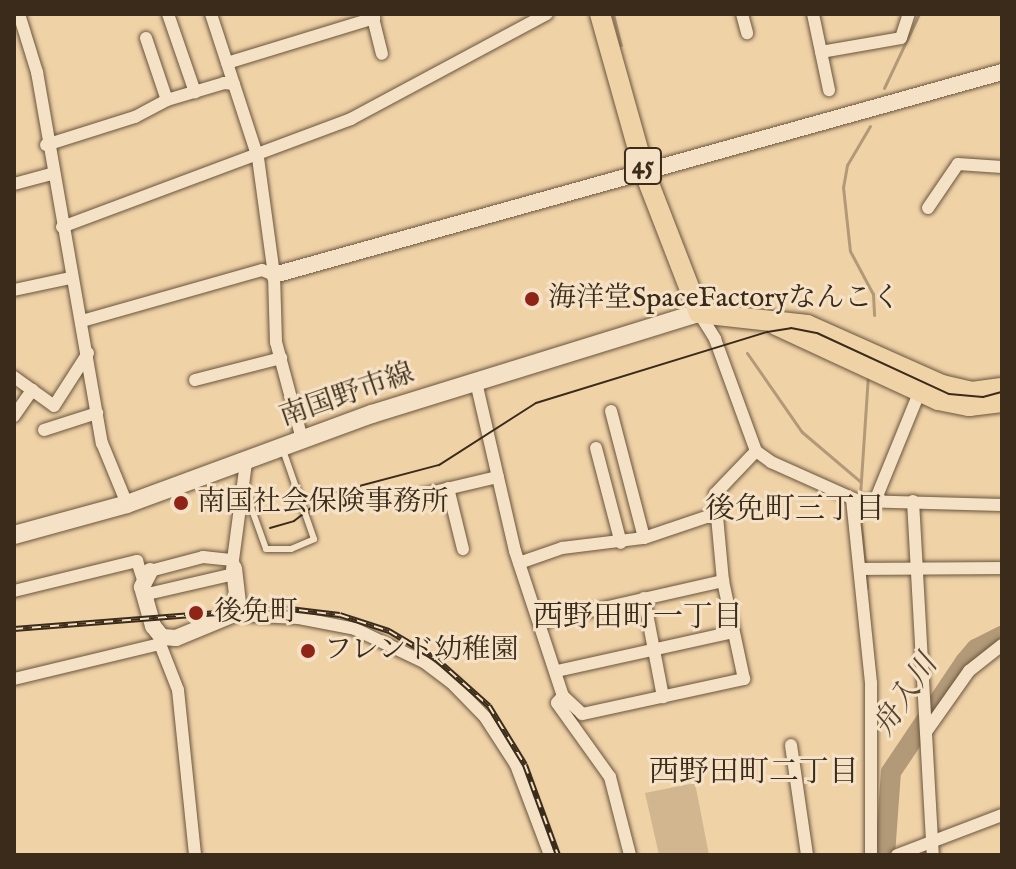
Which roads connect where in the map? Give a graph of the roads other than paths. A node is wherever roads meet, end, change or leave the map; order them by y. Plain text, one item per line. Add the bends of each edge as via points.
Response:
1 (19, 14) edge
2 (168, 14) edge
3 (211, 14) edge
4 (547, 14) edge
5 (600, 14) edge
6 (742, 14) edge
7 (813, 14) edge
8 (909, 14) edge
9 (373, 16) edge
10 (747, 33) dead end
11 (146, 38) dead end
12 (821, 52) junction
13 (382, 54) dead end
14 (227, 63) junction
15 (1002, 72) edge
16 (234, 84) junction
17 (829, 90) dead end
18 (195, 92) junction
19 (167, 100) junction
20 (46, 145) junction
21 (258, 158) junction
22 (1002, 167) edge
23 (644, 171) junction
24 (52, 174) junction
25 (14, 184) edge
26 (928, 208) dead end
27 (62, 227) junction
28 (274, 275) junction
29 (70, 278) junction
30 (14, 290) edge
31 (699, 313) junction
32 (82, 321) junction
33 (88, 353) junction
34 (281, 358) junction
35 (14, 377) edge
36 (195, 380) dead end
37 (476, 382) junction
38 (922, 385) junction
39 (1002, 388) edge
40 (32, 390) junction
41 (1002, 402) edge
42 (611, 411) dead end
43 (97, 413) junction
44 (14, 416) edge
45 (44, 430) dead end
46 (302, 439) junction
47 (282, 448) junction
48 (596, 448) dead end
49 (756, 451) junction
50 (246, 463) junction
51 (498, 477) junction
52 (448, 488) junction
53 (245, 489) junction
54 (421, 495) dead end
55 (852, 499) junction
56 (875, 501) junction
57 (913, 501) junction
58 (127, 504) junction
59 (1002, 505) edge
60 (715, 514) junction
61 (14, 535) edge
62 (644, 538) junction
63 (621, 543) junction
64 (463, 549) dead end
65 (519, 563) junction
66 (233, 567) junction
67 (917, 567) junction
68 (1002, 568) edge
69 (860, 569) junction
70 (723, 581) junction
71 (145, 582) junction
72 (14, 591) edge
73 (644, 598) junction
74 (236, 615) junction
75 (542, 622) junction
76 (733, 632) junction
77 (161, 640) junction
78 (1002, 645) edge
79 (654, 649) junction
80 (557, 671) junction
81 (14, 679) edge
82 (563, 696) junction
83 (663, 697) junction
84 (926, 730) junction
85 (791, 745) dead end
86 (1002, 815) edge
87 (931, 841) junction
88 (195, 855) edge
89 (550, 855) edge
90 (630, 855) edge
91 (807, 855) edge
92 (871, 855) edge
93 (897, 855) edge
94 (933, 855) edge

1 - 20 street via 37,72
2 - 18 street
3 - 14 street
4 - 21 street via 376,107
5 - 23 main road, 45
6 - 10 street
7 - 12 street
8 - 12 street via 901,38
9 - 13 street
9 - 14 street
11 - 19 street
12 - 17 street
14 - 16 street
15 - 23 street
16 - 18 street
16 - 21 street
18 - 19 street
19 - 20 street via 135,117
20 - 24 street
21 - 27 street
21 - 28 street
22 - 26 street via 958,164
23 - 28 street
23 - 31 main road, 45
24 - 25 street
24 - 27 street
27 - 29 street
28 - 32 street via 262,270
28 - 34 street
29 - 30 street
29 - 32 street
31 - 37 main road, 南国野市線
31 - 38 main road via 765,319
31 - 49 street via 715,339
32 - 33 street
33 - 40 street via 54,406
33 - 43 street
34 - 36 street
34 - 46 street
35 - 40 street
37 - 46 main road, 南国野市線
37 - 51 street
38 - 39 main road via 963,391
38 - 41 main road via 959,405
38 - 56 street
40 - 44 street
42 - 62 street
43 - 45 street
43 - 58 street via 107,460
46 - 47 main road, 南国野市線
47 - 50 main road, 南国野市線
47 - 53 lane via 314,539 291,549 266,549
48 - 63 street
49 - 55 street
49 - 60 street via 715,494
50 - 53 street
50 - 58 main road, 南国野市線
51 - 52 street
51 - 65 street
52 - 54 street
52 - 64 street
53 - 66 street
55 - 56 street
55 - 69 street
56 - 57 street
57 - 59 street
57 - 67 street
58 - 61 main road, 南国野市線
60 - 62 street
60 - 70 street
62 - 63 street
63 - 65 street via 562,548
65 - 75 street
66 - 71 street
66 - 71 street via 203,557
66 - 74 street via 240,606
67 - 68 street
67 - 69 street
67 - 84 street
69 - 92 street via 871,683
70 - 73 street
70 - 76 street
71 - 72 street via 137,561
71 - 77 street
73 - 75 street
73 - 79 street
74 - 77 street via 187,636
74 - 89 street via 299,618 355,629 424,662 451,682 485,717 516,765
75 - 80 street
76 - 79 street
76 - 83 street via 744,679
77 - 81 street
77 - 88 street via 178,690
78 - 84 street via 969,671
79 - 80 street
79 - 83 street
80 - 82 street
82 - 83 street via 582,714
82 - 90 street via 557,703 610,777
84 - 87 street
85 - 91 street
86 - 87 street
87 - 93 street
87 - 94 street

